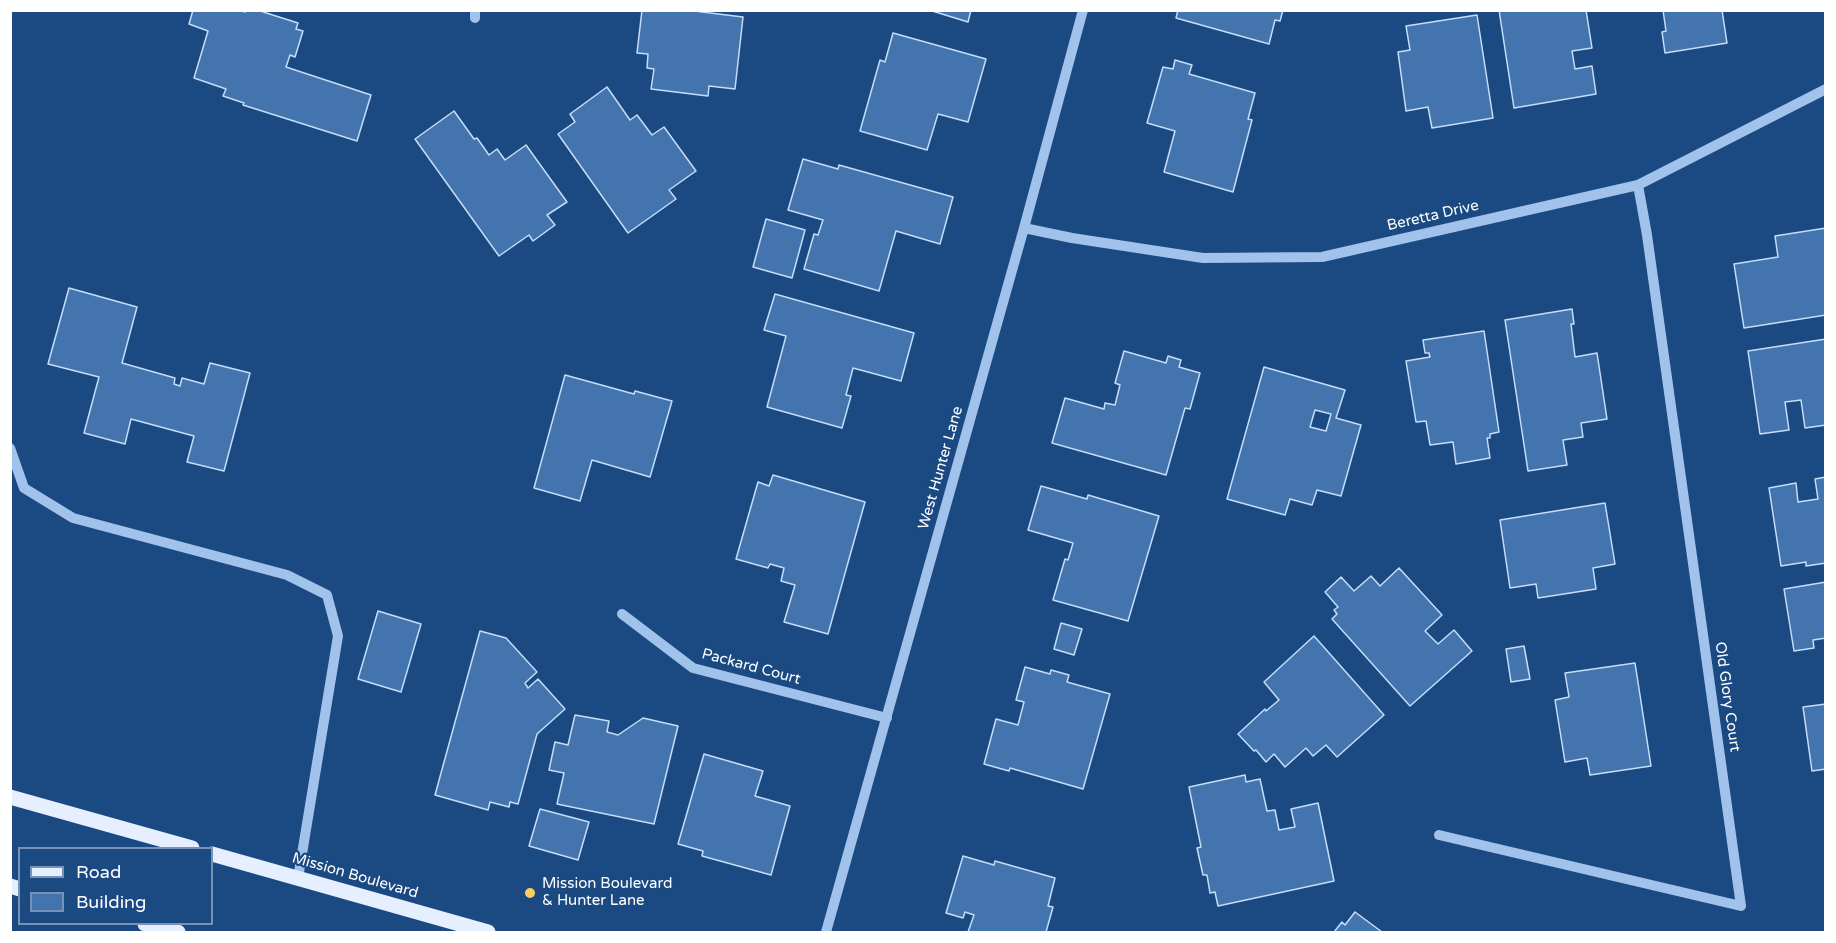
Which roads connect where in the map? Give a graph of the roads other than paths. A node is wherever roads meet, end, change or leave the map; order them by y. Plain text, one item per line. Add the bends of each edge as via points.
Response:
1 (1083, 10) edge
2 (1826, 89) edge
3 (1638, 185) junction
4 (1024, 228) junction
5 (10, 448) edge
6 (622, 614) dead end
7 (887, 718) junction
8 (10, 797) edge
9 (1439, 835) dead end
10 (185, 847) edge
11 (213, 854) edge
12 (297, 879) junction
13 (149, 925) edge
14 (178, 933) edge
15 (488, 933) edge
16 (826, 933) edge

1 - 4 street, West Hunter Lane
2 - 3 street, Beretta Drive
3 - 4 street, Beretta Drive via 1322,257 1203,258
3 - 9 street, Old Glory Court via 1741,906
4 - 7 street, West Hunter Lane
5 - 12 street via 24,488 73,518 287,575 327,595 338,636
6 - 7 street, Packard Court via 693,668
7 - 16 street, West Hunter Lane
8 - 10 main road
11 - 12 main road, Mission Boulevard
12 - 15 main road, Mission Boulevard
13 - 14 main road

